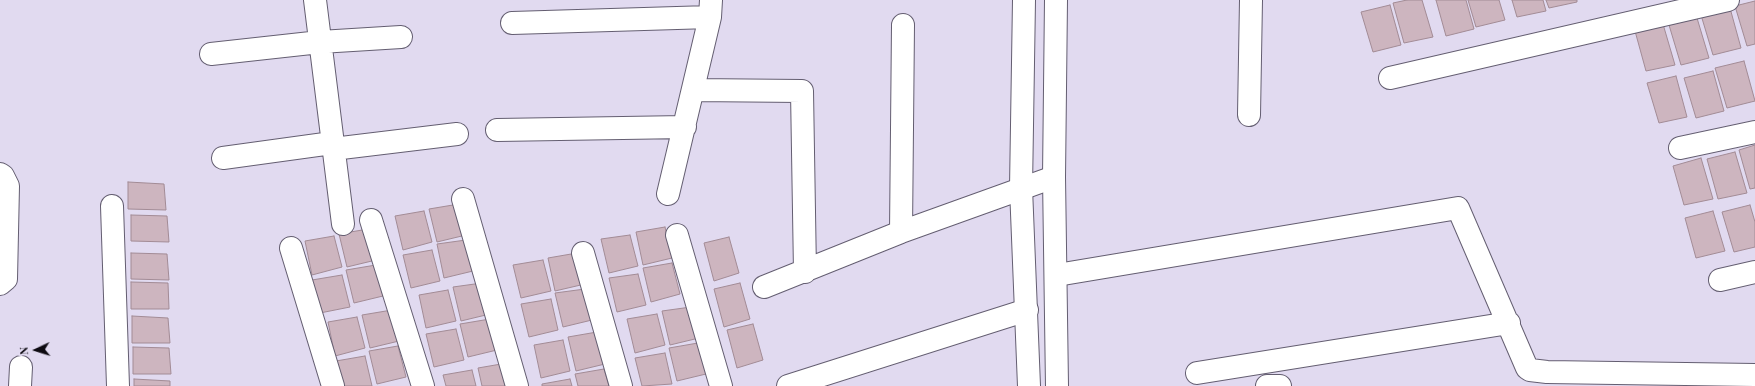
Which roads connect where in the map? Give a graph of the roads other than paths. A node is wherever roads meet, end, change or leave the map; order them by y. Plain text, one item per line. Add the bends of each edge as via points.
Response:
1 (314, 0) edge
2 (1024, 0) edge
3 (1056, 0) edge
4 (1251, 0) edge
5 (1728, 0) edge
6 (710, 9) edge
7 (512, 23) dead end
8 (903, 24) dead end
9 (401, 37) dead end
10 (320, 42) junction
11 (211, 54) dead end
12 (1390, 78) dead end
13 (693, 90) junction
14 (1249, 115) dead end
15 (685, 127) junction
16 (497, 130) dead end
17 (1755, 132) edge
18 (457, 134) dead end
19 (333, 146) junction
20 (1680, 148) dead end
21 (223, 158) dead end
22 (0, 174) edge
23 (1054, 177) junction
24 (1022, 188) junction
25 (668, 194) dead end
26 (463, 199) dead end
27 (112, 206) dead end
28 (371, 220) dead end
29 (342, 224) dead end
30 (901, 232) junction
31 (676, 235) dead end
32 (291, 248) dead end
33 (583, 253) dead end
34 (805, 272) junction
35 (1755, 272) edge
36 (1057, 275) junction
37 (1720, 280) dead end
38 (0, 284) edge
39 (764, 287) dead end
40 (1027, 310) junction
41 (1508, 323) junction
42 (1198, 373) dead end
43 (1755, 375) edge
44 (1549, 379) edge
45 (1674, 380) edge
46 (118, 386) edge
47 (333, 386) edge
48 (423, 386) edge
49 (517, 386) edge
50 (621, 386) edge
51 (721, 386) edge
52 (788, 386) edge
53 (1029, 386) edge
54 (1057, 386) edge
55 (1267, 386) edge
56 (1280, 386) edge

1 - 10 street
2 - 24 street
3 - 23 street
4 - 14 street
5 - 12 street
6 - 7 street
6 - 13 street
8 - 30 street
9 - 10 street
10 - 11 street
10 - 19 street
13 - 15 street
13 - 34 street via 802,91
15 - 16 street
15 - 25 street
17 - 20 street
18 - 19 street
19 - 21 street
19 - 29 street
22 - 38 street via 8,186 6,279
23 - 24 street
23 - 36 street
24 - 30 street
24 - 40 street
26 - 49 street
27 - 46 street
28 - 48 street
30 - 34 street
31 - 51 street
32 - 47 street
33 - 50 street
34 - 39 street
35 - 37 street
36 - 41 street via 1458,208
36 - 54 street
40 - 52 street
40 - 53 street
41 - 42 street
41 - 44 street via 1527,368
43 - 45 street
44 - 45 street
55 - 56 street

